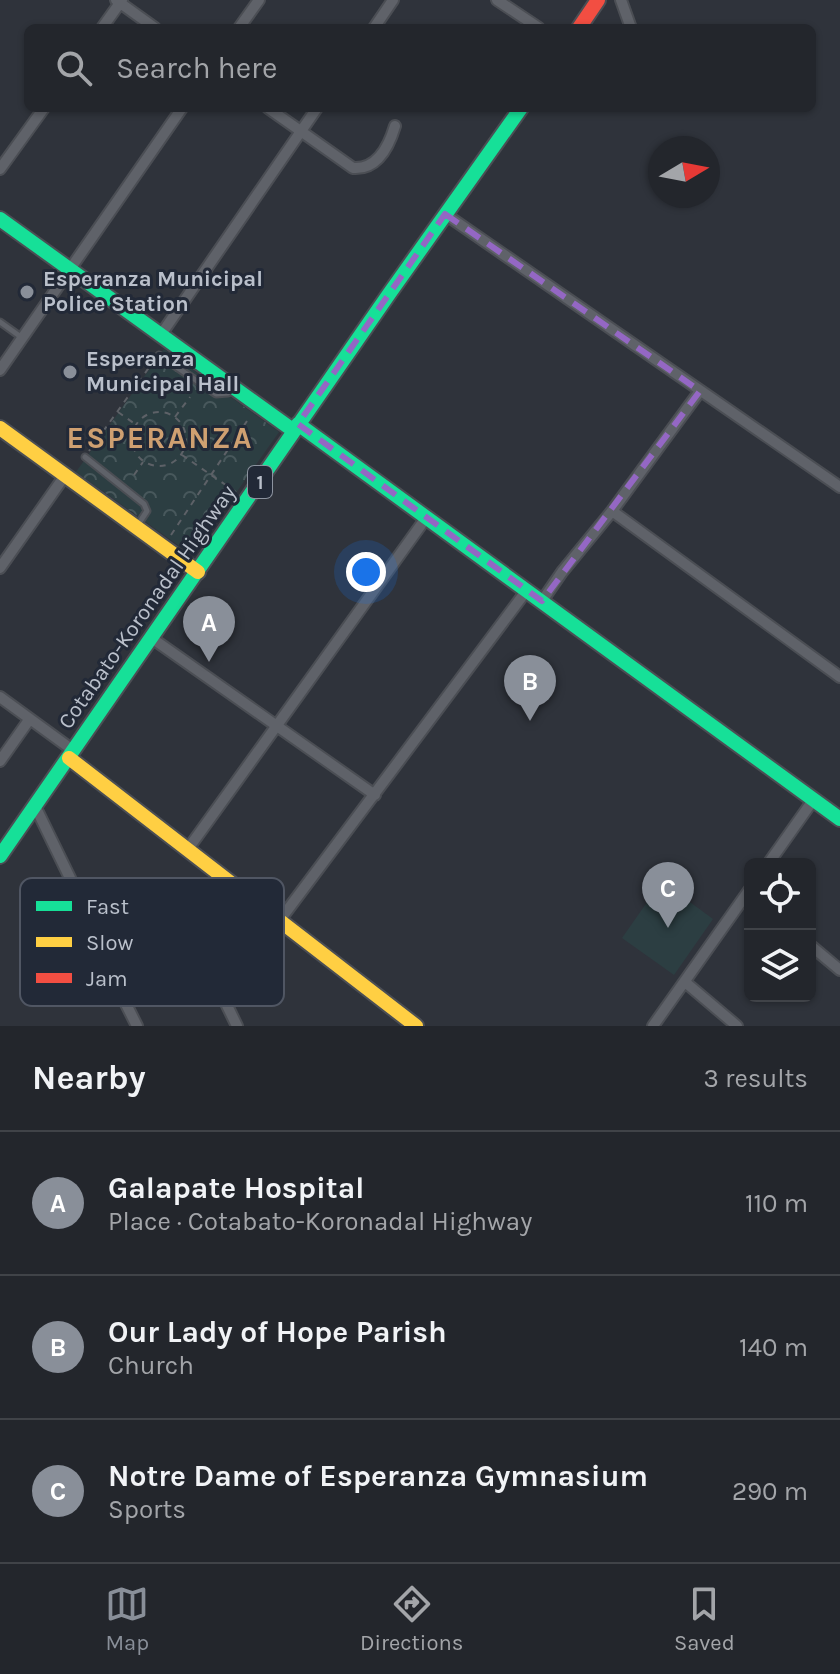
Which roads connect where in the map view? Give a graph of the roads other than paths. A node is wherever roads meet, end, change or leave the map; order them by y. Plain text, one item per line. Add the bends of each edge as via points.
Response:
1 (259, 0) edge
2 (393, 0) edge
3 (497, 0) edge
4 (598, 0) edge
5 (621, 0) edge
6 (119, 1) edge
7 (105, 24) edge
8 (150, 24) edge
9 (242, 24) edge
10 (377, 24) edge
11 (533, 24) edge
12 (582, 24) edge
13 (630, 24) edge
14 (41, 112) edge
15 (179, 112) edge
16 (274, 112) edge
17 (314, 112) edge
18 (518, 112) edge
19 (395, 126) dead end
20 (300, 131) junction
21 (0, 169) edge
22 (445, 214) junction
23 (0, 219) edge
24 (68, 269) junction
25 (0, 322) edge
26 (160, 336) junction
27 (21, 337) junction
28 (159, 355) road end
29 (0, 370) edge
30 (233, 386) junction
31 (700, 391) junction
32 (0, 428) edge
33 (296, 428) junction
34 (85, 457) road end
35 (66, 474) junction
36 (840, 487) edge
37 (612, 511) junction
38 (426, 518) junction
39 (137, 526) junction
40 (0, 568) edge
41 (198, 572) junction
42 (527, 590) junction
43 (542, 601) junction
44 (153, 639) junction
45 (840, 677) edge
46 (0, 697) edge
47 (29, 720) junction
48 (276, 725) junction
49 (72, 754) junction
50 (0, 761) edge
51 (375, 795) junction
52 (814, 799) junction
53 (35, 806) junction
54 (840, 818) edge
55 (188, 849) junction
56 (0, 856) edge
57 (772, 858) edge
58 (70, 878) edge
59 (226, 878) edge
60 (744, 900) edge
61 (284, 915) edge
62 (284, 923) edge
63 (816, 950) edge
64 (840, 970) edge
65 (685, 982) junction
66 (127, 1006) edge
67 (227, 1006) edge
68 (137, 1026) edge
69 (237, 1026) edge
70 (416, 1026) edge
71 (653, 1026) edge
72 (737, 1026) edge

1 - 9 street
2 - 10 street
3 - 11 street
4 - 12 main road
5 - 13 street
6 - 7 street
6 - 8 street
14 - 21 street
15 - 24 street
16 - 20 street
17 - 20 street
18 - 22 main road, Cotabato-Koronadal Highway / 1
19 - 20 street via 386,151 361,169
20 - 26 street
22 - 31 street
22 - 33 main road, Cotabato-Koronadal Highway / 1
23 - 24 main road
24 - 26 main road
24 - 27 street
25 - 27 lane
26 - 30 main road
27 - 29 street
28 - 30 lane via 216,394 228,393
30 - 33 main road
31 - 36 street
31 - 37 street
32 - 35 main road
33 - 38 main road
33 - 41 main road, Cotabato-Koronadal Highway / 1
34 - 39 lane via 144,504 147,511
35 - 39 main road
35 - 40 street
37 - 43 street
37 - 45 street
38 - 42 main road
38 - 48 street
39 - 41 main road
41 - 44 main road, Cotabato-Koronadal Highway / 1
42 - 43 main road
42 - 51 street
43 - 52 main road
44 - 48 street
44 - 49 main road, Cotabato-Koronadal Highway / 1
46 - 47 street
47 - 49 street
47 - 50 street
48 - 51 street
48 - 55 street
49 - 53 main road, Cotabato-Koronadal Highway / 1
49 - 55 main road
51 - 61 street
52 - 54 main road
52 - 57 street
53 - 56 main road, Cotabato-Koronadal Highway / 1
53 - 58 street
55 - 59 main road
60 - 65 street
62 - 70 main road
63 - 64 street
65 - 71 street
65 - 72 street
66 - 68 street
67 - 69 street

